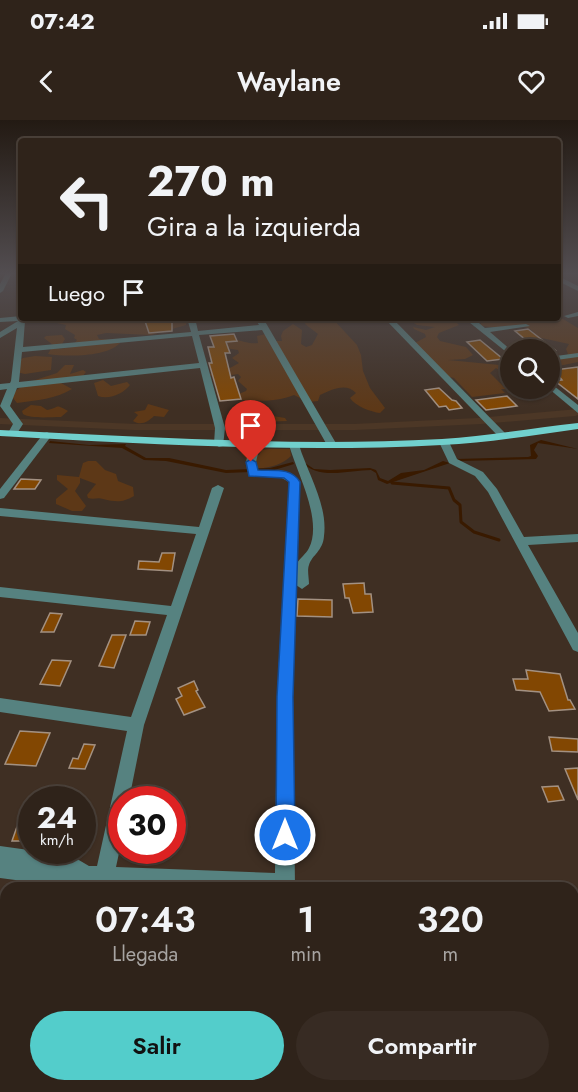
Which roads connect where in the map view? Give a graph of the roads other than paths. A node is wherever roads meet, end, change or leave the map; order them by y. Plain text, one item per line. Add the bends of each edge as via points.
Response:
1 (0, 320) edge
2 (18, 320) edge
3 (20, 321) edge
4 (21, 321) edge
5 (192, 321) edge
6 (391, 321) edge
7 (472, 321) edge
8 (261, 322) edge
9 (526, 326) dead end
10 (483, 330) junction
11 (195, 333) junction
12 (0, 336) edge
13 (500, 344) edge
14 (18, 350) junction
15 (578, 355) edge
16 (560, 357) edge
17 (204, 366) junction
18 (13, 386) junction
19 (0, 387) edge
20 (560, 393) edge
21 (574, 402) edge
22 (578, 410) edge
23 (578, 426) edge
24 (0, 433) edge
25 (13, 433) junction
26 (47, 435) junction
27 (502, 435) junction
28 (444, 442) junction
29 (219, 444) junction
30 (255, 445) junction
31 (294, 445) junction
32 (332, 445) junction
33 (218, 488) dead end
34 (0, 496) edge
35 (0, 512) edge
36 (203, 531) junction
37 (578, 538) edge
38 (520, 541) junction
39 (302, 584) dead end
40 (0, 592) edge
41 (174, 611) junction
42 (578, 616) edge
43 (562, 617) junction
44 (578, 646) edge
45 (0, 705) edge
46 (136, 724) junction
47 (0, 855) edge
48 (0, 868) edge
49 (98, 880) edge
50 (160, 882) edge
51 (285, 882) edge

1 - 2 street
3 - 12 street
4 - 14 street
5 - 11 street
6 - 27 street
7 - 10 street
8 - 11 street
8 - 32 street
9 - 10 street
10 - 13 street
11 - 14 street
11 - 17 street
14 - 18 street
15 - 16 street
17 - 18 street
17 - 29 street via 220,428
18 - 19 street
18 - 25 street via 5,406 18,424
20 - 21 street
21 - 22 street
23 - 27 main road
24 - 25 main road
25 - 26 main road
26 - 29 main road
26 - 34 street
27 - 28 main road
28 - 32 main road
28 - 38 street via 453,460 485,479
29 - 30 main road
30 - 31 main road
30 - 51 street via 253,473 285,474 294,482 285,697
31 - 32 main road
31 - 39 street via 316,509 320,540 312,557 303,563
33 - 36 street
35 - 36 street
36 - 41 street
37 - 38 street
38 - 43 street
40 - 41 street
41 - 46 street
42 - 43 street
43 - 44 street
45 - 46 street
46 - 49 street
47 - 49 street via 72,865
48 - 49 street
49 - 50 street

